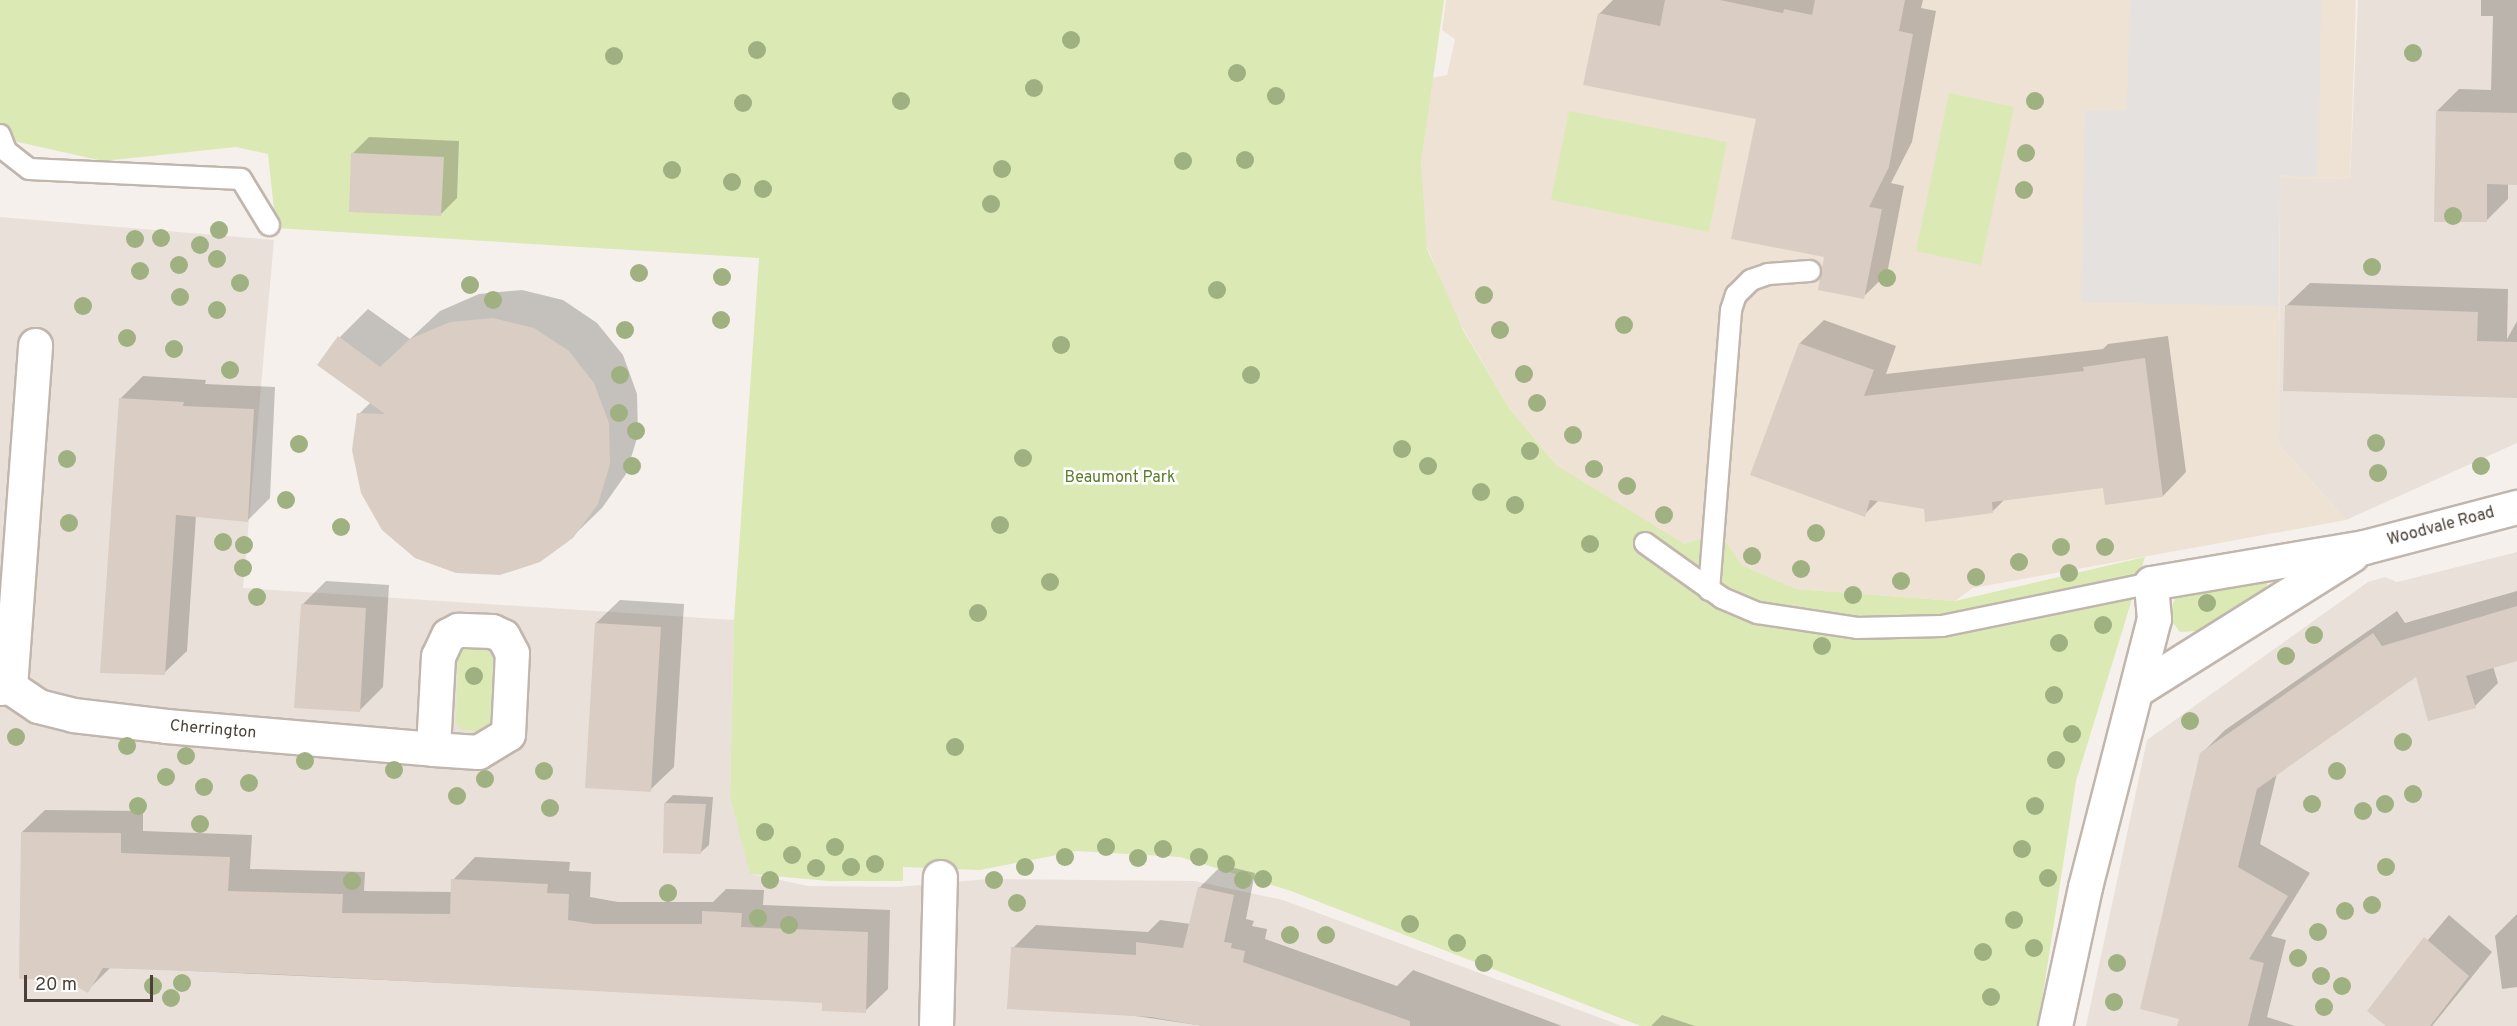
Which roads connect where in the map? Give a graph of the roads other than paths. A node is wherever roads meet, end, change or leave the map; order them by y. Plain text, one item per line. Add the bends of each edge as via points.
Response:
1 (0, 135) edge
2 (269, 225) dead end
3 (1810, 271) dead end
4 (35, 345) dead end
5 (2517, 507) edge
6 (1644, 543) dead end
7 (2364, 547) junction
8 (2151, 583) junction
9 (1709, 590) junction
10 (5, 687) edge
11 (2138, 689) junction
12 (433, 749) dead end
13 (940, 877) dead end
14 (936, 1026) edge
15 (2055, 1026) edge

1 - 2 lane via 6,151 29,169 241,179
3 - 9 lane via 1768,274 1751,280 1736,295 1731,310
4 - 10 street
5 - 7 street, Woodvale Road
6 - 9 lane
7 - 8 street
7 - 11 street
8 - 9 lane via 1942,626 1889,628 1800,622 1758,612
8 - 11 street via 2154,619
10 - 12 street, Cherrington via 38,706 73,715
11 - 15 street via 2085,887
13 - 14 street

